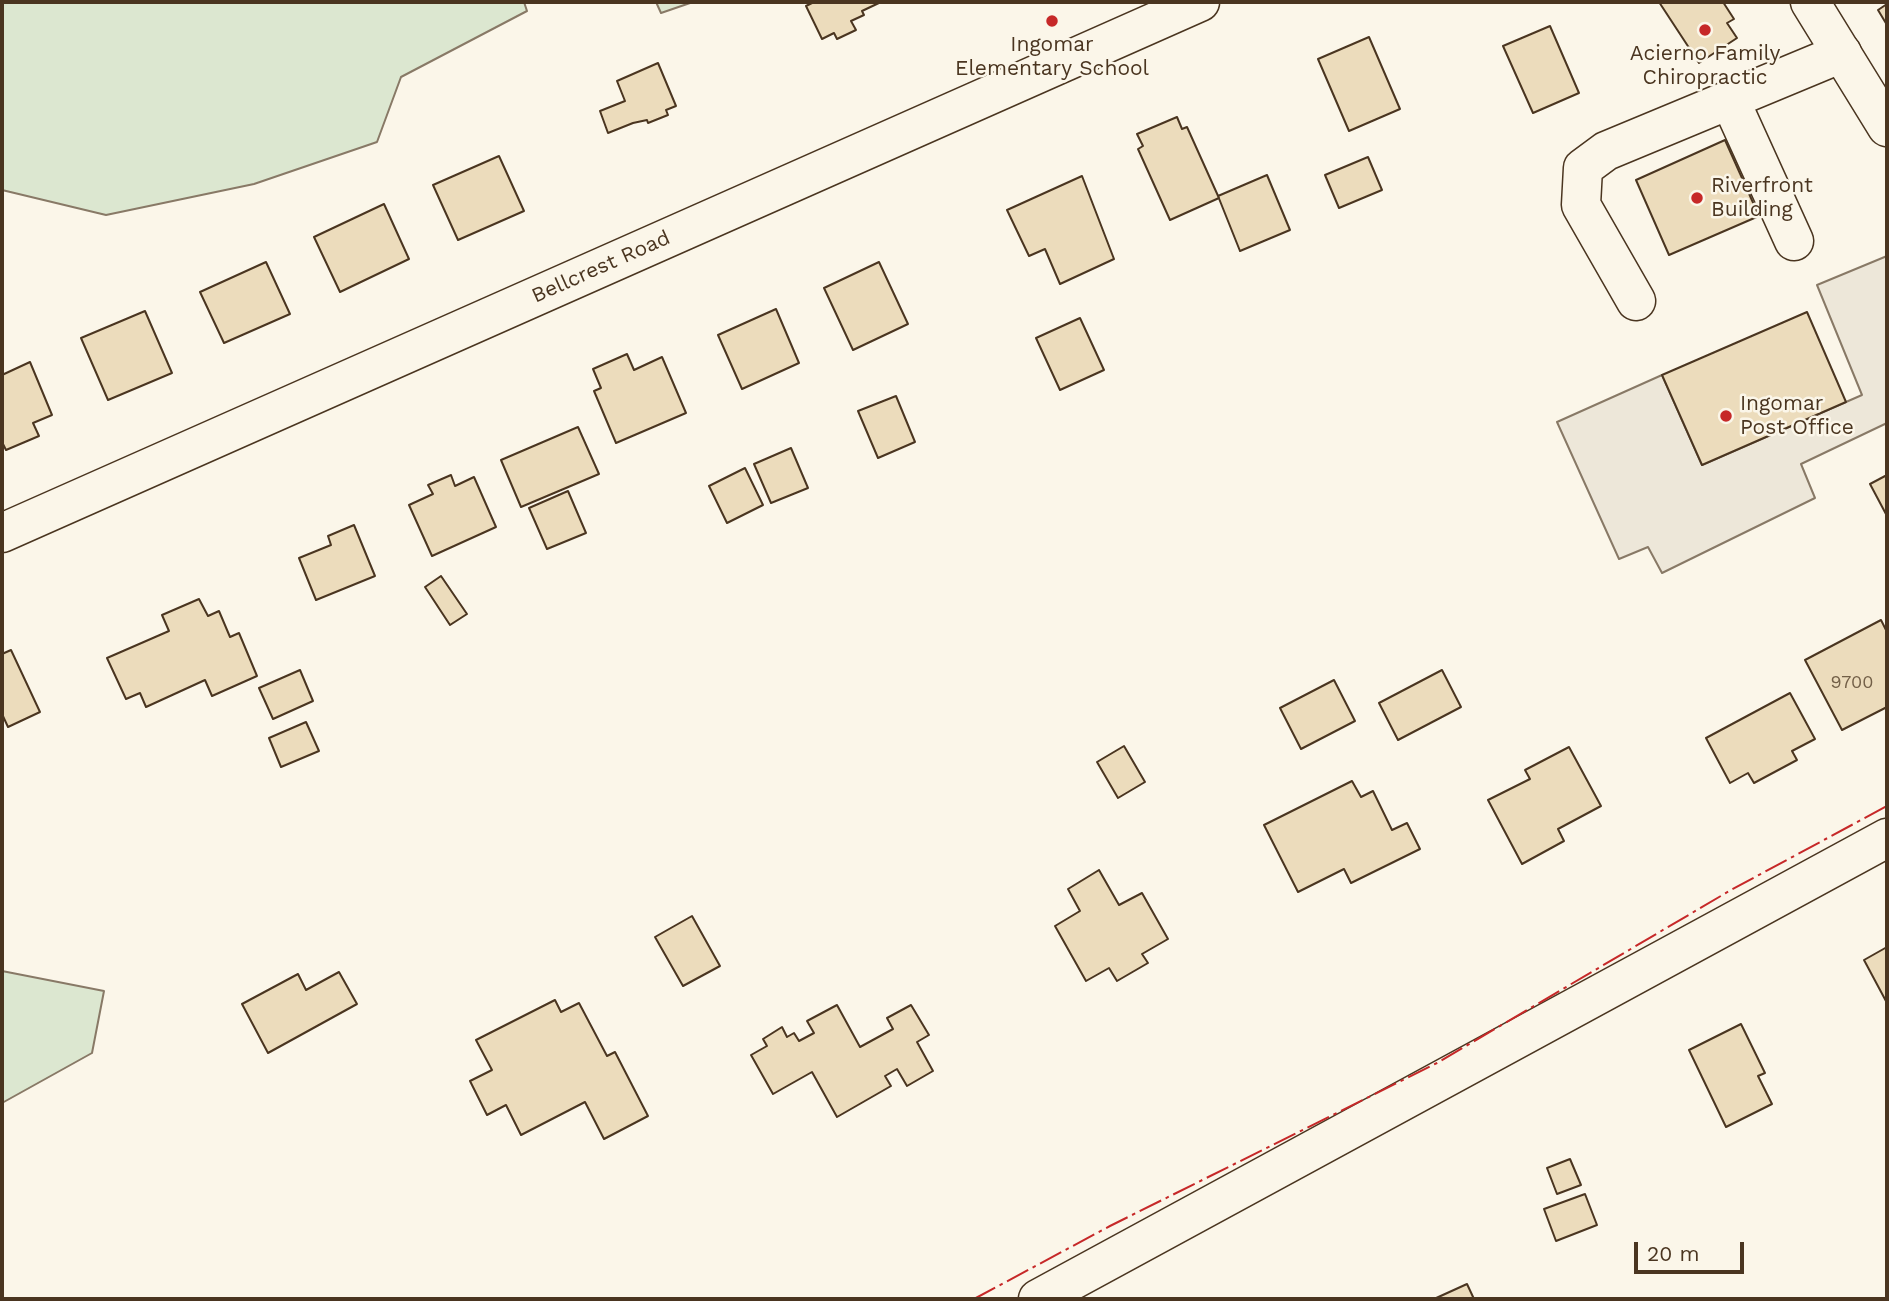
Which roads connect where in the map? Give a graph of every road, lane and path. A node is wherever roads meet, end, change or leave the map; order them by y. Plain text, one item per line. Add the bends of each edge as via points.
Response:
1 (1200, 2) edge
2 (1810, 2) edge
3 (1842, 53) junction
4 (1730, 100) junction
5 (1887, 127) edge
6 (1794, 241) dead end
7 (1636, 301) dead end
8 (2, 533) edge
9 (1887, 838) edge
10 (1038, 1299) edge

1 - 8 street, Bellcrest Road
2 - 3 street
3 - 4 street
3 - 5 street
4 - 6 street
4 - 7 street via 1606,151 1583,168 1581,205
9 - 10 street

